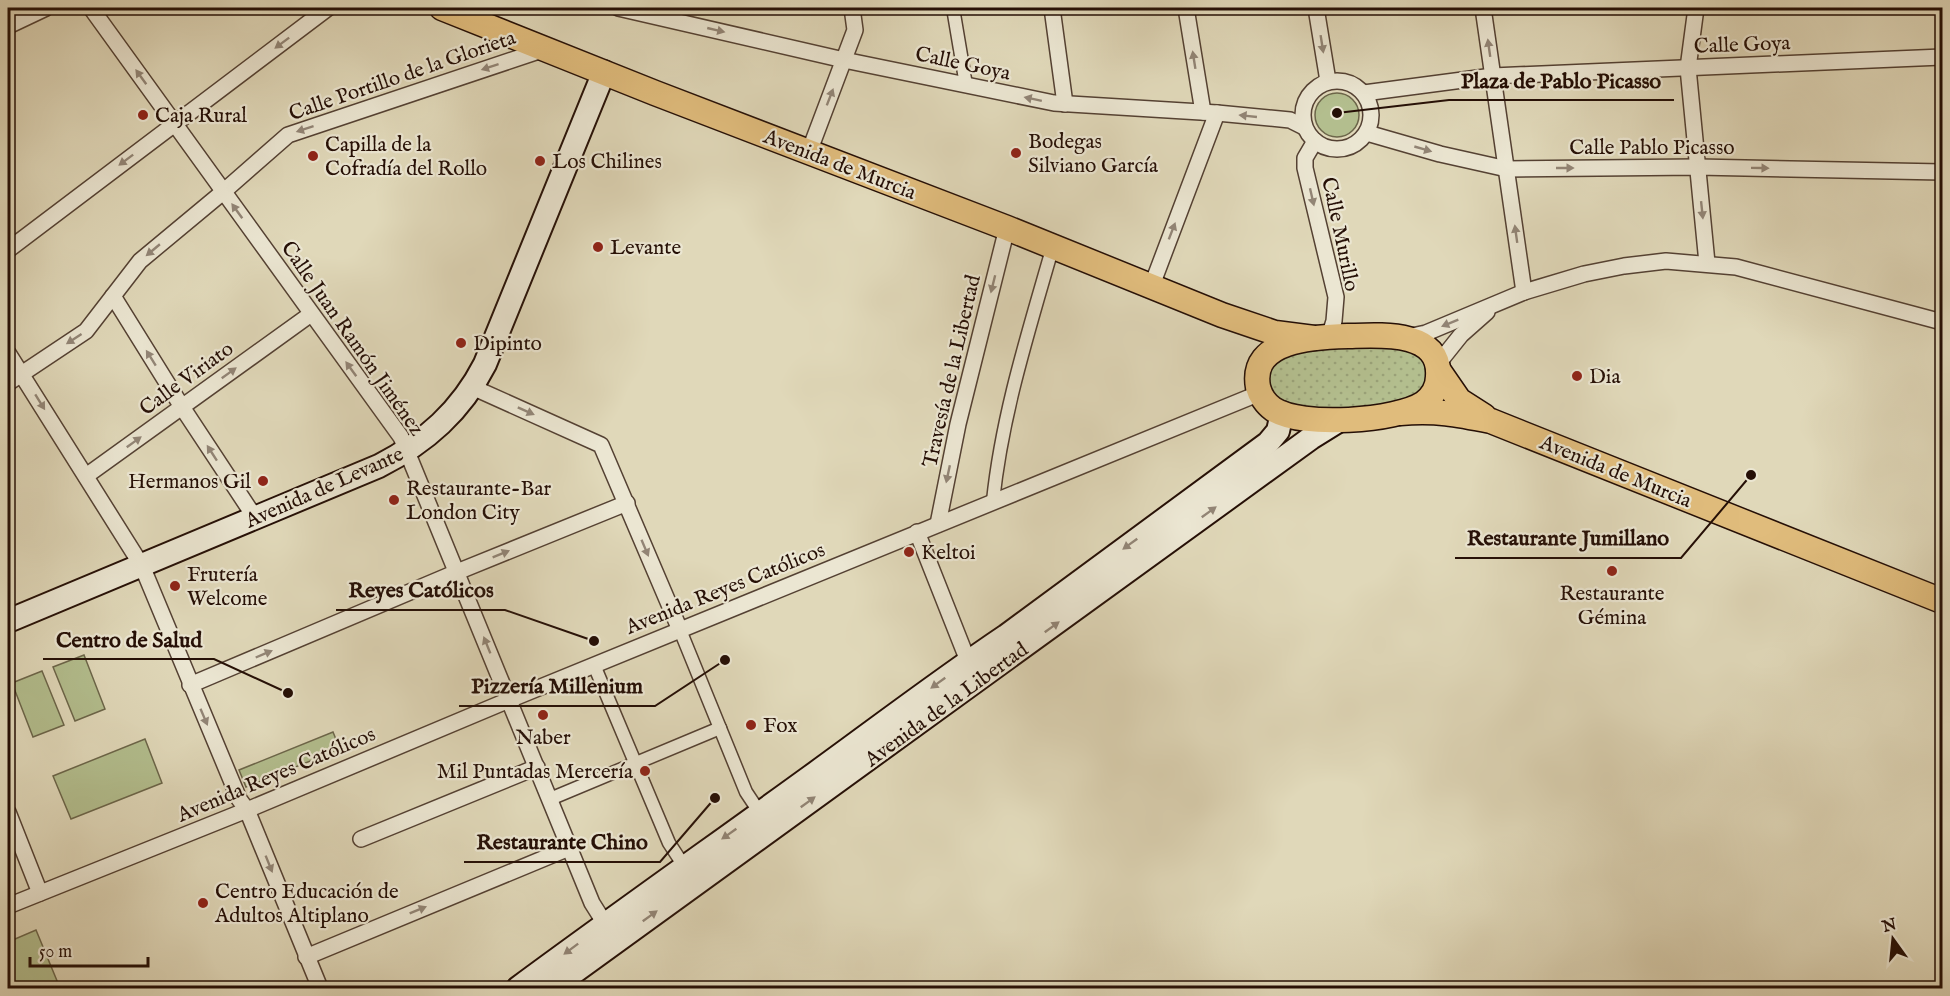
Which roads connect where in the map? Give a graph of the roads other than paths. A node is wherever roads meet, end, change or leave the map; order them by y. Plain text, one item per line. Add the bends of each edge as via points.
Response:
1 (46, 8) edge
2 (91, 8) edge
3 (328, 8) edge
4 (442, 8) edge
5 (618, 8) edge
6 (852, 8) edge
7 (953, 8) edge
8 (1052, 8) edge
9 (1186, 8) edge
10 (1316, 8) edge
11 (1482, 8) edge
12 (1696, 8) edge
13 (8, 26) edge
14 (546, 49) junction
15 (1942, 57) edge
16 (844, 60) junction
17 (1688, 68) junction
18 (604, 72) junction
19 (1493, 76) junction
20 (1329, 81) junction
21 (966, 85) junction
22 (1364, 93) junction
23 (1065, 104) junction
24 (1210, 113) junction
25 (175, 124) junction
26 (1304, 127) junction
27 (1367, 133) junction
28 (1315, 141) junction
29 (809, 152) junction
30 (1698, 167) junction
31 (1507, 169) junction
32 (1942, 172) edge
33 (223, 192) junction
34 (1007, 228) junction
35 (1053, 246) junction
36 (8, 250) edge
37 (1707, 263) junction
38 (1152, 285) junction
39 (1524, 292) junction
40 (113, 297) junction
41 (1496, 304) junction
42 (311, 314) junction
43 (1230, 318) junction
44 (1942, 322) edge
45 (1321, 337) junction
46 (1402, 338) junction
47 (8, 353) edge
48 (1438, 368) junction
49 (1259, 369) junction
50 (22, 374) junction
51 (8, 383) edge
52 (472, 387) junction
53 (1260, 393) junction
54 (182, 407) junction
55 (1282, 413) junction
56 (1400, 413) junction
57 (1340, 420) junction
58 (1491, 421) junction
59 (408, 451) junction
60 (86, 476) junction
61 (993, 501) junction
62 (627, 503) junction
63 (256, 519) junction
64 (938, 524) junction
65 (917, 532) junction
66 (142, 566) junction
67 (457, 572) junction
68 (1942, 601) edge
69 (9, 618) edge
70 (680, 630) junction
71 (968, 661) junction
72 (594, 665) junction
73 (190, 685) junction
74 (509, 700) junction
75 (720, 728) junction
76 (635, 763) junction
77 (537, 767) junction
78 (550, 799) junction
79 (247, 810) junction
80 (8, 812) edge
81 (760, 813) junction
82 (361, 839) dead end
83 (569, 848) junction
84 (684, 866) junction
85 (40, 893) junction
86 (8, 906) edge
87 (611, 932) junction
88 (306, 957) junction
89 (320, 988) edge
90 (518, 988) edge
91 (552, 988) edge

1 - 13 street
25 -> 2 street, Calle Juan Ramón Jiménez
3 -> 25 street
4 - 14 main road, Avenida de Murcia
5 -> 16 street, Calle Goya
6 - 16 street via 855,30
7 - 21 street
8 - 23 street
24 -> 9 street
10 -> 20 street
19 -> 11 street
12 - 17 street
14 - 18 main road, Avenida de Murcia
14 -> 33 street, Calle Portillo de la Glorieta via 288,135
15 - 17 street, Calle Goya
16 - 21 street, Calle Goya
29 -> 16 street
17 - 19 street, Calle Goya
17 - 30 street
18 - 29 main road, Avenida de Murcia
18 - 52 main road, Avenida de Levante via 524,272
19 - 22 street, Calle Goya
19 - 31 street
20 - 22 street via 1350,82
20 - 26 street via 1319,85 1306,99
23 -> 21 street, Calle Goya
22 - 27 street via 1371,117
23 - 24 street, Calle Goya
26 -> 24 street, Calle Goya via 1290,120
38 -> 24 street
25 - 33 street, Calle Juan Ramón Jiménez
25 -> 36 street
26 - 28 street
27 - 28 street via 1345,148 1324,147
27 -> 31 street, Calle Pablo Picasso
28 -> 45 street, Calle Murillo via 1305,158 1305,168 1336,297 1334,321
29 - 34 main road, Avenida de Murcia
31 -> 30 street, Calle Pablo Picasso
30 -> 32 street, Calle Pablo Picasso
30 -> 37 street
39 -> 31 street
33 -> 40 street, Calle Portillo de la Glorieta via 140,261
42 -> 33 street, Calle Juan Ramón Jiménez
34 - 35 main road, Avenida de Murcia
34 -> 64 street, Travesía de la Libertad
35 - 38 main road, Avenida de Murcia
35 - 61 street via 1009,406
37 - 39 street via 1666,261 1624,266
37 - 44 street via 1736,267
38 - 43 main road, Avenida de Murcia
39 - 41 street
40 -> 50 street, Calle Portillo de la Glorieta via 86,331
54 -> 40 street
41 -> 46 street via 1426,333
41 - 48 street via 1461,335
54 -> 42 street, Calle Viriato
59 -> 42 street, Calle Juan Ramón Jiménez
43 - 45 main road, Avenida de Murcia via 1275,333
43 - 49 main road via 1254,354
45 - 46 main road
45 - 49 main road via 1275,349
46 - 48 main road via 1428,349
47 - 50 street
48 - 56 main road via 1438,384 1433,394 1416,408
48 - 58 main road via 1459,400
49 - 53 main road
50 - 51 street, Calle Portillo de la Glorieta
50 -> 60 street
52 - 59 main road, Avenida de Levante via 447,418
52 -> 62 street via 601,445
53 - 55 main road
53 - 61 street, Avenida Reyes Católicos
60 -> 54 street, Calle Viriato
63 -> 54 street
55 - 57 main road
55 -> 71 main road via 1278,431 1268,443
56 - 57 main road
56 - 58 main road via 1446,412
87 -> 57 main road, Avenida de la Libertad via 1096,596
58 - 68 main road, Avenida de Murcia
59 - 63 main road, Avenida de Levante
59 - 67 street, Calle Juan Ramón Jiménez
60 - 66 street
61 - 64 street, Avenida Reyes Católicos
67 -> 62 street
62 -> 70 street
63 - 66 main road, Avenida de Levante
64 - 65 street, Avenida Reyes Católicos
65 - 70 street, Avenida Reyes Católicos
65 - 71 street
66 - 69 main road, Avenida de Levante
66 - 73 street
73 -> 67 street
74 -> 67 street, Calle Juan Ramón Jiménez
70 - 72 street, Avenida Reyes Católicos
70 - 75 street
71 -> 81 main road
72 - 74 street, Avenida Reyes Católicos
72 - 76 street
73 -> 79 street
74 - 77 street, Calle Juan Ramón Jiménez
74 - 79 street, Avenida Reyes Católicos
75 - 76 street
75 - 81 street via 746,792
76 - 78 street
76 - 84 street via 669,843
77 - 78 street, Calle Juan Ramón Jiménez
77 - 82 street
78 - 83 street, Calle Juan Ramón Jiménez
79 - 85 street, Avenida Reyes Católicos
79 -> 88 street
80 - 85 street
81 -> 84 main road
83 - 87 street, Calle Juan Ramón Jiménez via 592,903
88 -> 83 street
84 - 87 main road
85 - 86 street, Avenida Reyes Católicos
87 -> 90 main road
87 - 91 main road, Avenida de la Libertad
88 - 89 street

